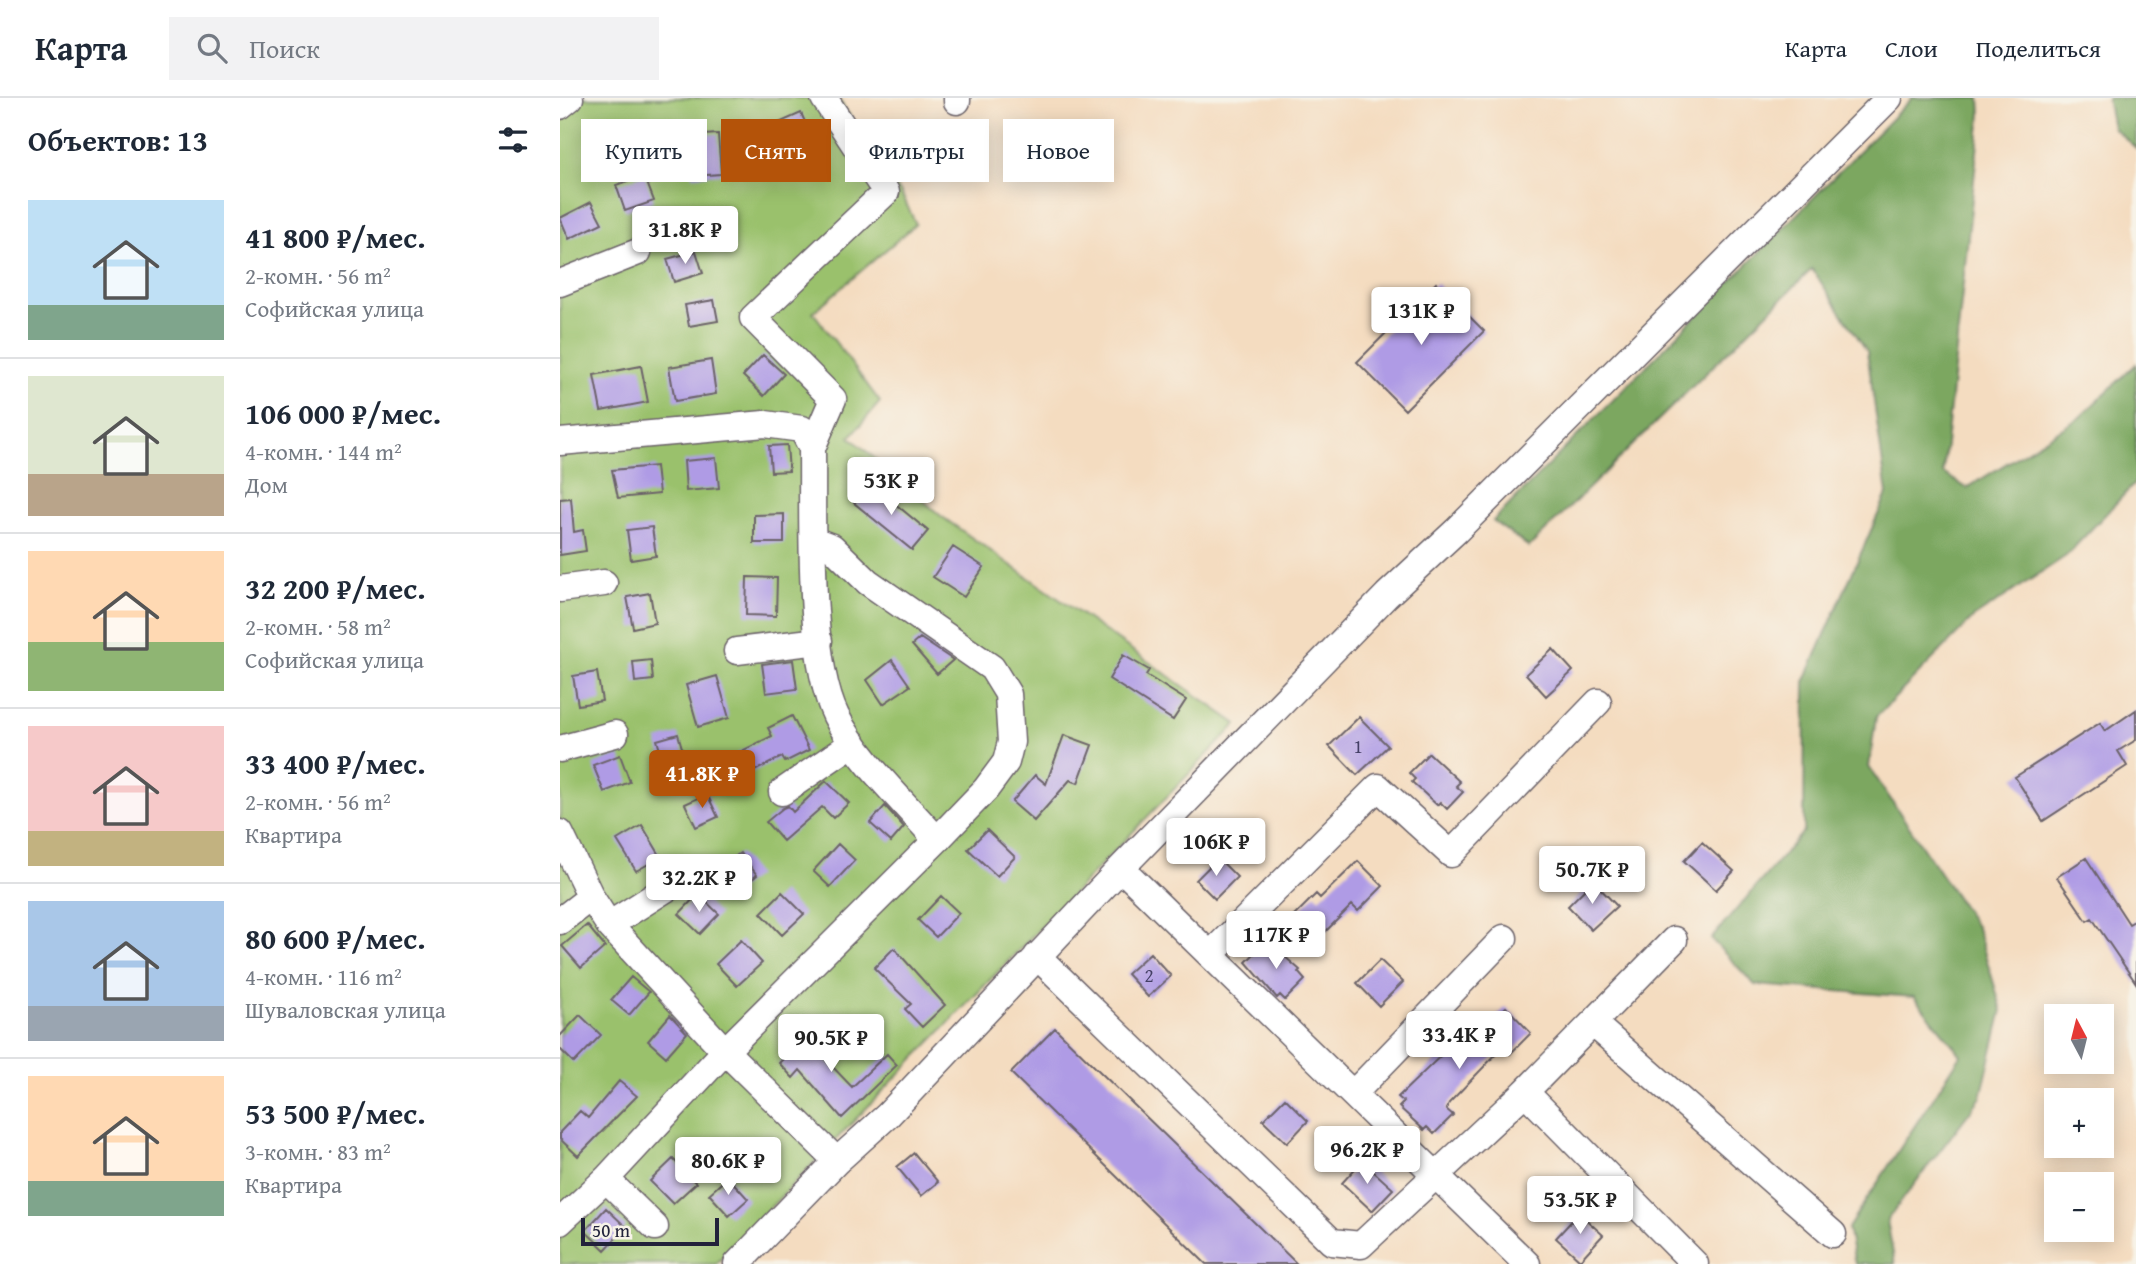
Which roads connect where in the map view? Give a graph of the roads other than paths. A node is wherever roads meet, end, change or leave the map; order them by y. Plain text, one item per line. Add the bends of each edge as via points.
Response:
1 (570, 98) edge
2 (824, 98) edge
3 (1889, 98) edge
4 (560, 106) edge
5 (638, 252) dead end
6 (560, 283) edge
7 (560, 442) edge
8 (812, 448) junction
9 (813, 540) junction
10 (604, 583) dead end
11 (560, 589) edge
12 (819, 641) junction
13 (737, 651) dead end
14 (1598, 702) dead end
15 (615, 734) dead end
16 (853, 743) junction
17 (560, 749) edge
18 (782, 792) dead end
19 (560, 833) edge
20 (937, 840) junction
21 (1121, 868) junction
22 (683, 878) dead end
23 (591, 897) junction
24 (560, 921) edge
25 (609, 925) junction
26 (1504, 938) dead end
27 (1674, 940) dead end
28 (1211, 954) junction
29 (1037, 956) junction
30 (1594, 1024) junction
31 (725, 1051) junction
32 (1525, 1092) junction
33 (1354, 1093) junction
34 (837, 1161) junction
35 (1437, 1175) junction
36 (606, 1179) junction
37 (560, 1222) edge
38 (655, 1227) dead end
39 (1833, 1234) dead end
40 (737, 1264) edge
41 (1527, 1264) edge
42 (1695, 1264) edge

1 - 4 street
2 - 8 street via 886,192 753,317 833,399
3 - 21 street via 1387,595
5 - 6 street
7 - 8 street via 765,425 802,429
8 - 9 street
9 - 12 street
9 - 20 street via 832,547 869,582 962,644 992,668 1008,694 1011,742 1006,762
10 - 11 street
12 - 13 street
12 - 16 street via 827,697
14 - 28 street via 1451,854 1378,787
15 - 17 street
16 - 18 street
16 - 20 street
19 - 23 street
20 - 31 street
21 - 28 street
21 - 29 street
22 - 25 street
23 - 24 street
23 - 25 street
25 - 31 street
26 - 33 street
27 - 30 street
28 - 33 street
29 - 34 street via 888,1115
29 - 35 street via 1332,1242 1361,1245
30 - 32 street
30 - 39 street
31 - 34 street
31 - 36 street
32 - 35 street
32 - 42 street
33 - 35 street
34 - 40 street
35 - 41 street
36 - 37 street
36 - 38 street

